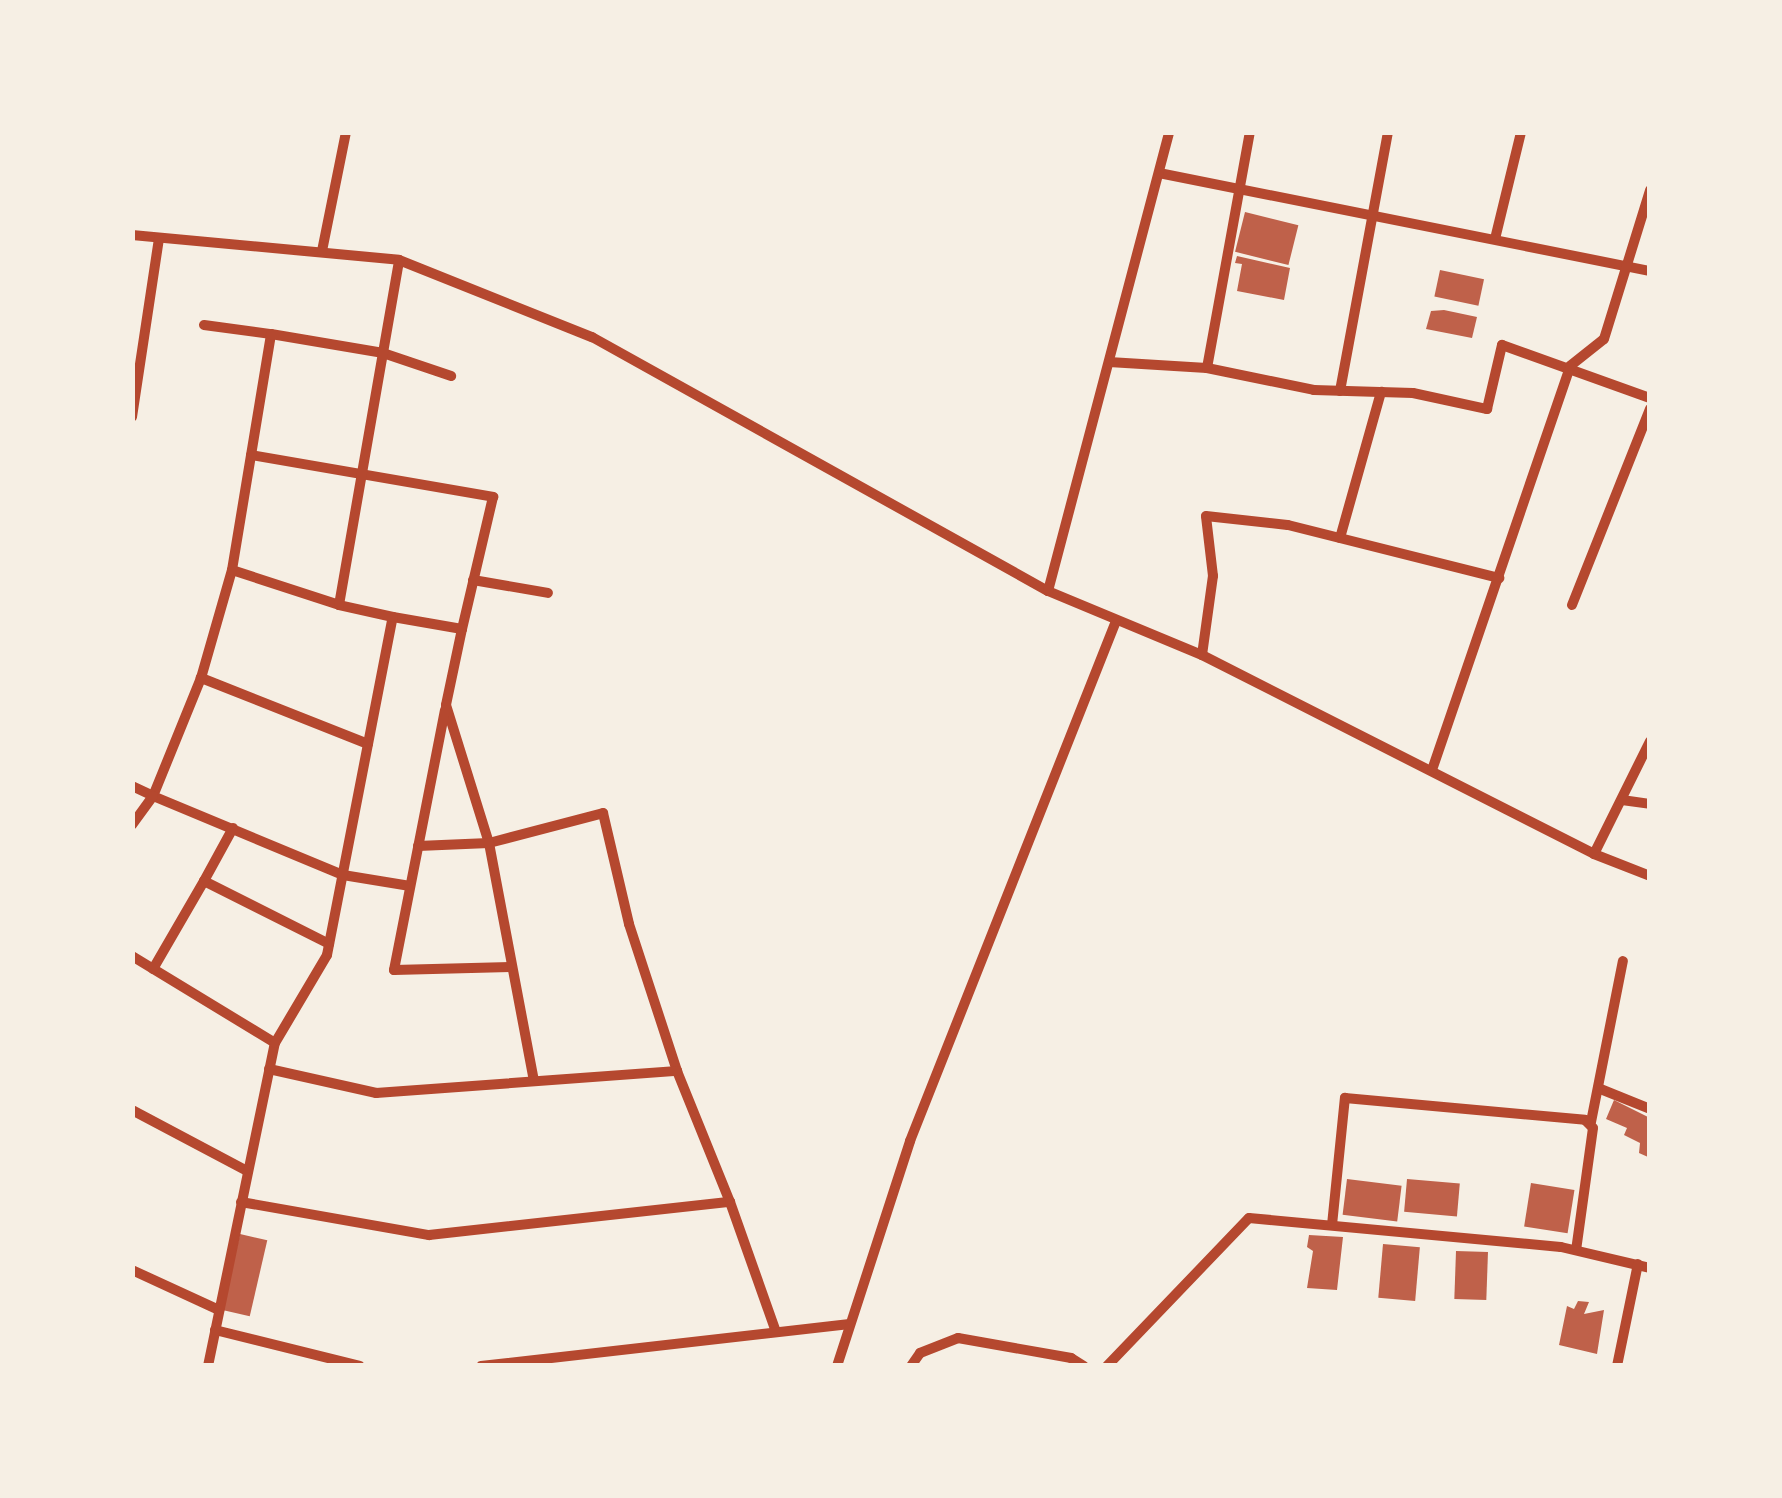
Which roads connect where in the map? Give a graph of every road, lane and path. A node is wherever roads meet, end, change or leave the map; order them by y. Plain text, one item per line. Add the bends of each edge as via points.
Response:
1 (346, 132) edge
2 (1169, 132) edge
3 (1250, 132) edge
4 (1388, 132) edge
5 (1522, 132) edge
6 (1159, 173) junction
7 (1238, 189) junction
8 (1650, 190) edge
9 (1370, 215) junction
10 (132, 236) edge
11 (159, 238) junction
12 (1494, 240) junction
13 (322, 251) junction
14 (399, 260) junction
15 (1625, 265) junction
16 (1650, 271) edge
17 (204, 325) dead end
18 (271, 334) junction
19 (383, 352) junction
20 (1109, 362) junction
21 (1570, 366) junction
22 (1207, 368) junction
23 (450, 376) dead end
24 (1340, 391) junction
25 (1381, 392) junction
26 (1650, 398) edge
27 (1650, 409) edge
28 (132, 417) edge
29 (251, 454) junction
30 (361, 475) junction
31 (1340, 538) junction
32 (232, 570) junction
33 (1499, 578) junction
34 (473, 580) junction
35 (1048, 591) junction
36 (548, 593) dead end
37 (1572, 605) dead end
38 (339, 606) junction
39 (394, 617) junction
40 (1116, 621) junction
41 (462, 629) junction
42 (1202, 655) junction
43 (201, 678) junction
44 (446, 705) junction
45 (1650, 741) edge
46 (368, 744) junction
47 (1432, 770) junction
48 (132, 786) edge
49 (153, 796) junction
50 (1622, 800) junction
51 (1650, 804) edge
52 (132, 825) edge
53 (233, 828) junction
54 (489, 843) junction
55 (418, 846) junction
56 (1594, 854) junction
57 (343, 876) junction
58 (1650, 876) edge
59 (204, 881) junction
60 (410, 886) junction
61 (329, 944) junction
62 (132, 956) edge
63 (1623, 961) dead end
64 (512, 967) junction
65 (153, 969) junction
66 (275, 1043) junction
67 (269, 1068) junction
68 (677, 1070) junction
69 (534, 1081) junction
70 (1598, 1088) junction
71 (1650, 1109) edge
72 (132, 1110) edge
73 (1591, 1122) junction
74 (247, 1171) junction
75 (241, 1202) junction
76 (730, 1202) junction
77 (1332, 1225) junction
78 (1576, 1250) junction
79 (1644, 1266) edge
80 (132, 1270) edge
81 (220, 1310) junction
82 (850, 1324) junction
83 (215, 1330) junction
84 (776, 1332) junction
85 (208, 1366) edge
86 (360, 1366) edge
87 (481, 1366) edge
88 (837, 1366) edge
89 (911, 1366) edge
90 (1084, 1366) edge
91 (1107, 1366) edge
92 (1617, 1366) edge

1 - 13 street
2 - 6 street
3 - 7 street
4 - 9 street
5 - 12 street
6 - 7 street
6 - 20 street
7 - 9 street
7 - 22 street
8 - 15 street
9 - 12 street
9 - 24 street
10 - 11 street
11 - 13 street
11 - 28 street
12 - 15 street
13 - 14 street
14 - 19 street
14 - 35 street via 592,337
15 - 16 street
15 - 21 street via 1604,338
17 - 18 street
18 - 19 street
18 - 29 street
19 - 23 street
19 - 30 street
20 - 22 street
20 - 35 street
21 - 25 street via 1502,345 1487,409
21 - 26 street
21 - 33 street
22 - 24 street
24 - 25 street
25 - 31 street
27 - 37 street
29 - 30 street
29 - 32 street
30 - 34 street via 493,497
30 - 38 street
31 - 33 street
31 - 42 street via 1206,516 1213,576
32 - 38 street
32 - 43 street
33 - 47 street
34 - 36 street
34 - 41 street
35 - 40 street
38 - 39 street
39 - 41 street
39 - 46 street
40 - 42 street
40 - 82 street via 910,1141
41 - 44 street
42 - 47 street
43 - 46 street
43 - 49 street
44 - 54 street
44 - 55 street
45 - 50 street
46 - 57 street
47 - 56 street
48 - 49 street
49 - 52 street
49 - 53 street
50 - 51 street
50 - 56 street
53 - 57 street
53 - 59 street
54 - 55 street
54 - 64 street
54 - 68 street via 603,813
55 - 60 street
56 - 58 street
57 - 60 street
57 - 61 street
59 - 61 street
59 - 65 street
60 - 64 street via 394,970
61 - 66 street
62 - 65 street
63 - 70 street
64 - 69 street
65 - 66 street
66 - 67 street
67 - 69 street via 376,1093
67 - 74 street
68 - 69 street
68 - 76 street
70 - 71 street
70 - 73 street
72 - 74 street
73 - 77 street via 1345,1098
73 - 78 street
74 - 75 street
75 - 76 street via 428,1235
75 - 81 street
76 - 84 street
77 - 78 street
77 - 91 street via 1249,1218
78 - 79 street
79 - 92 street
80 - 81 street
81 - 83 street
82 - 84 street
82 - 88 street
83 - 85 street
83 - 86 street
84 - 87 street
89 - 90 street via 920,1353 958,1338

